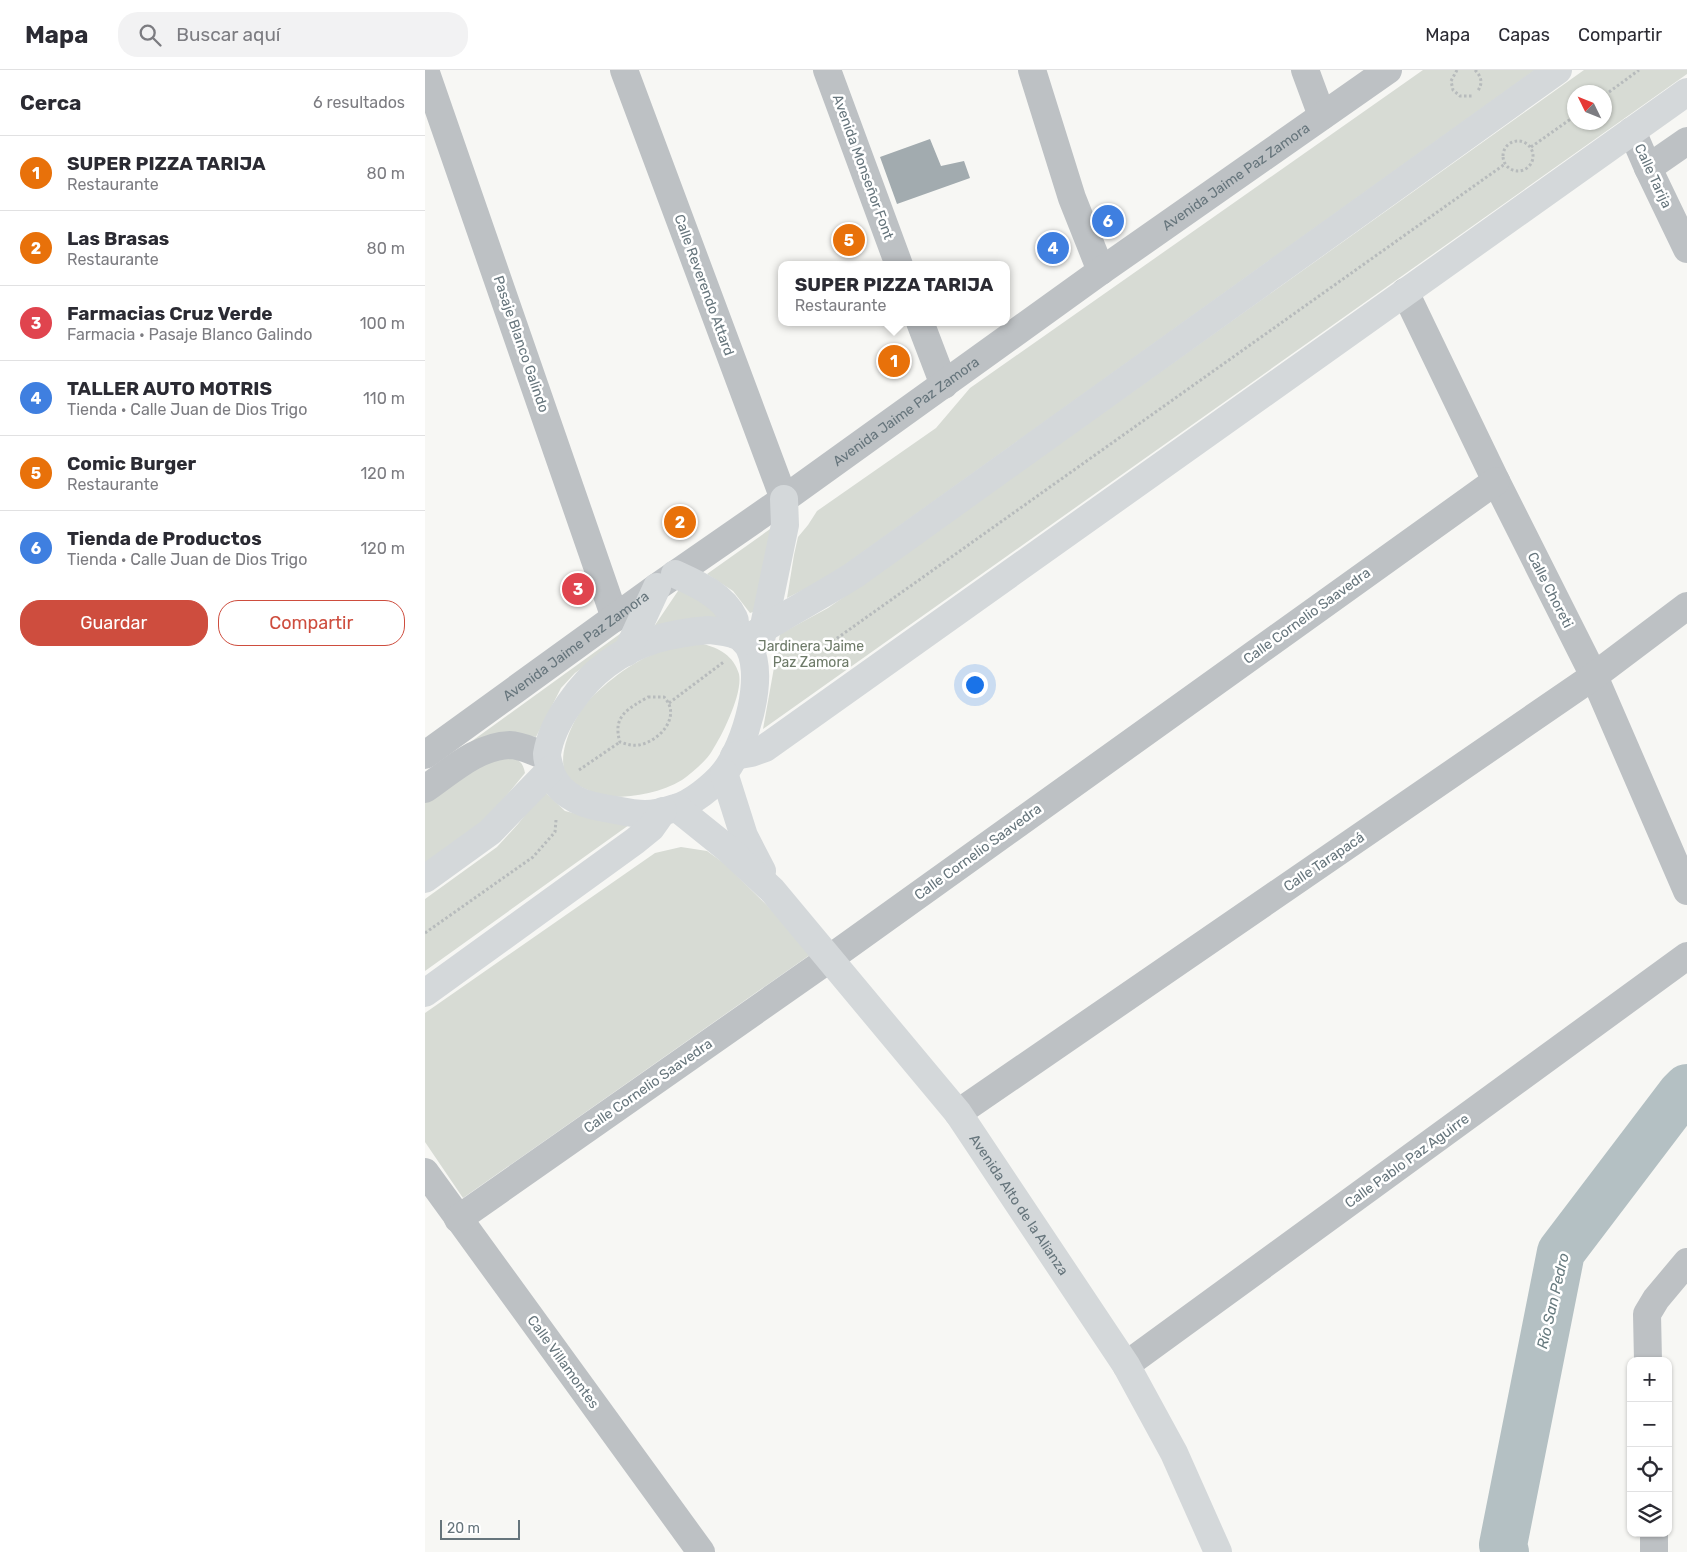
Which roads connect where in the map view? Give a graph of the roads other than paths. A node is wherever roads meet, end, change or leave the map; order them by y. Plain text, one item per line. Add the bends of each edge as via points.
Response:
1 (425, 70) edge
2 (624, 70) edge
3 (827, 70) edge
4 (1031, 70) edge
5 (1305, 70) edge
6 (1558, 70) edge
7 (1373, 74) edge
8 (1687, 92) edge
9 (1322, 116) junction
10 (1632, 131) junction
11 (1687, 141) edge
12 (1648, 168) junction
13 (1687, 249) edge
14 (898, 261) edge
15 (1101, 271) junction
16 (1405, 292) junction
17 (921, 326) edge
18 (943, 385) junction
19 (1496, 481) junction
20 (784, 499) junction
21 (666, 580) junction
22 (1687, 606) edge
23 (615, 618) junction
24 (751, 646) junction
25 (627, 652) junction
26 (1594, 676) junction
27 (427, 746) edge
28 (548, 763) junction
29 (729, 764) junction
30 (425, 789) edge
31 (670, 809) junction
32 (425, 879) edge
33 (772, 890) junction
34 (1687, 892) edge
35 (1687, 956) edge
36 (829, 959) junction
37 (425, 993) edge
38 (958, 1113) junction
39 (425, 1172) edge
40 (458, 1219) junction
41 (1687, 1262) edge
42 (1649, 1357) edge
43 (1127, 1365) junction
44 (1654, 1537) edge
45 (1212, 1551) edge
46 (701, 1552) edge
47 (1654, 1552) edge

1 - 23 street, Pasaje Blanco Galindo
2 - 20 street, Calle Reverendo Attard
3 - 14 street, Avenida Monseñor Font
4 - 15 street via 1072,198
5 - 9 street
6 - 24 main road
7 - 9 street, Avenida Jaime Paz Zamora
8 - 10 main road
9 - 15 street, Avenida Jaime Paz Zamora
10 - 12 street, Calle Tarija
10 - 16 main road
11 - 12 street
12 - 13 street, Calle Tarija
15 - 18 street, Avenida Jaime Paz Zamora
16 - 19 street, Calle Choreti
16 - 29 main road via 765,748
17 - 18 street
18 - 20 street, Avenida Jaime Paz Zamora
19 - 26 street, Calle Choreti
19 - 36 street, Calle Cornelio Saavedra
20 - 21 street, Avenida Jaime Paz Zamora
20 - 24 main road via 785,525
21 - 23 street, Avenida Jaime Paz Zamora
21 - 24 main road via 700,585 723,601
21 - 25 main road
22 - 26 street, Calle Tarapacá
23 - 27 street, Avenida Jaime Paz Zamora
24 - 25 main road via 709,630 663,636
24 - 29 main road via 755,679 752,705 743,735
25 - 28 main road via 607,664 574,697 552,737
26 - 34 street, Calle Choreti
26 - 38 street, Calle Tarapacá
28 - 30 street via 511,745 487,749
28 - 31 main road via 554,782 574,799 597,807 646,814
28 - 32 main road via 490,832
29 - 31 main road via 700,795
29 - 33 main road, Avenida Alto de la Alianza via 744,836
31 - 33 main road, Avenida Alto de la Alianza via 728,849
31 - 37 main road via 635,841
33 - 36 main road, Avenida Alto de la Alianza
35 - 43 street, Calle Pablo Paz Aguirre
36 - 38 main road, Avenida Alto de la Alianza
36 - 40 street, Calle Cornelio Saavedra
38 - 43 main road, Avenida Alto de la Alianza
39 - 40 street, Calle Villamontes
40 - 46 street, Calle Villamontes
41 - 42 street via 1647,1314
43 - 45 main road, Avenida Alto de la Alianza via 1174,1453
44 - 47 street

